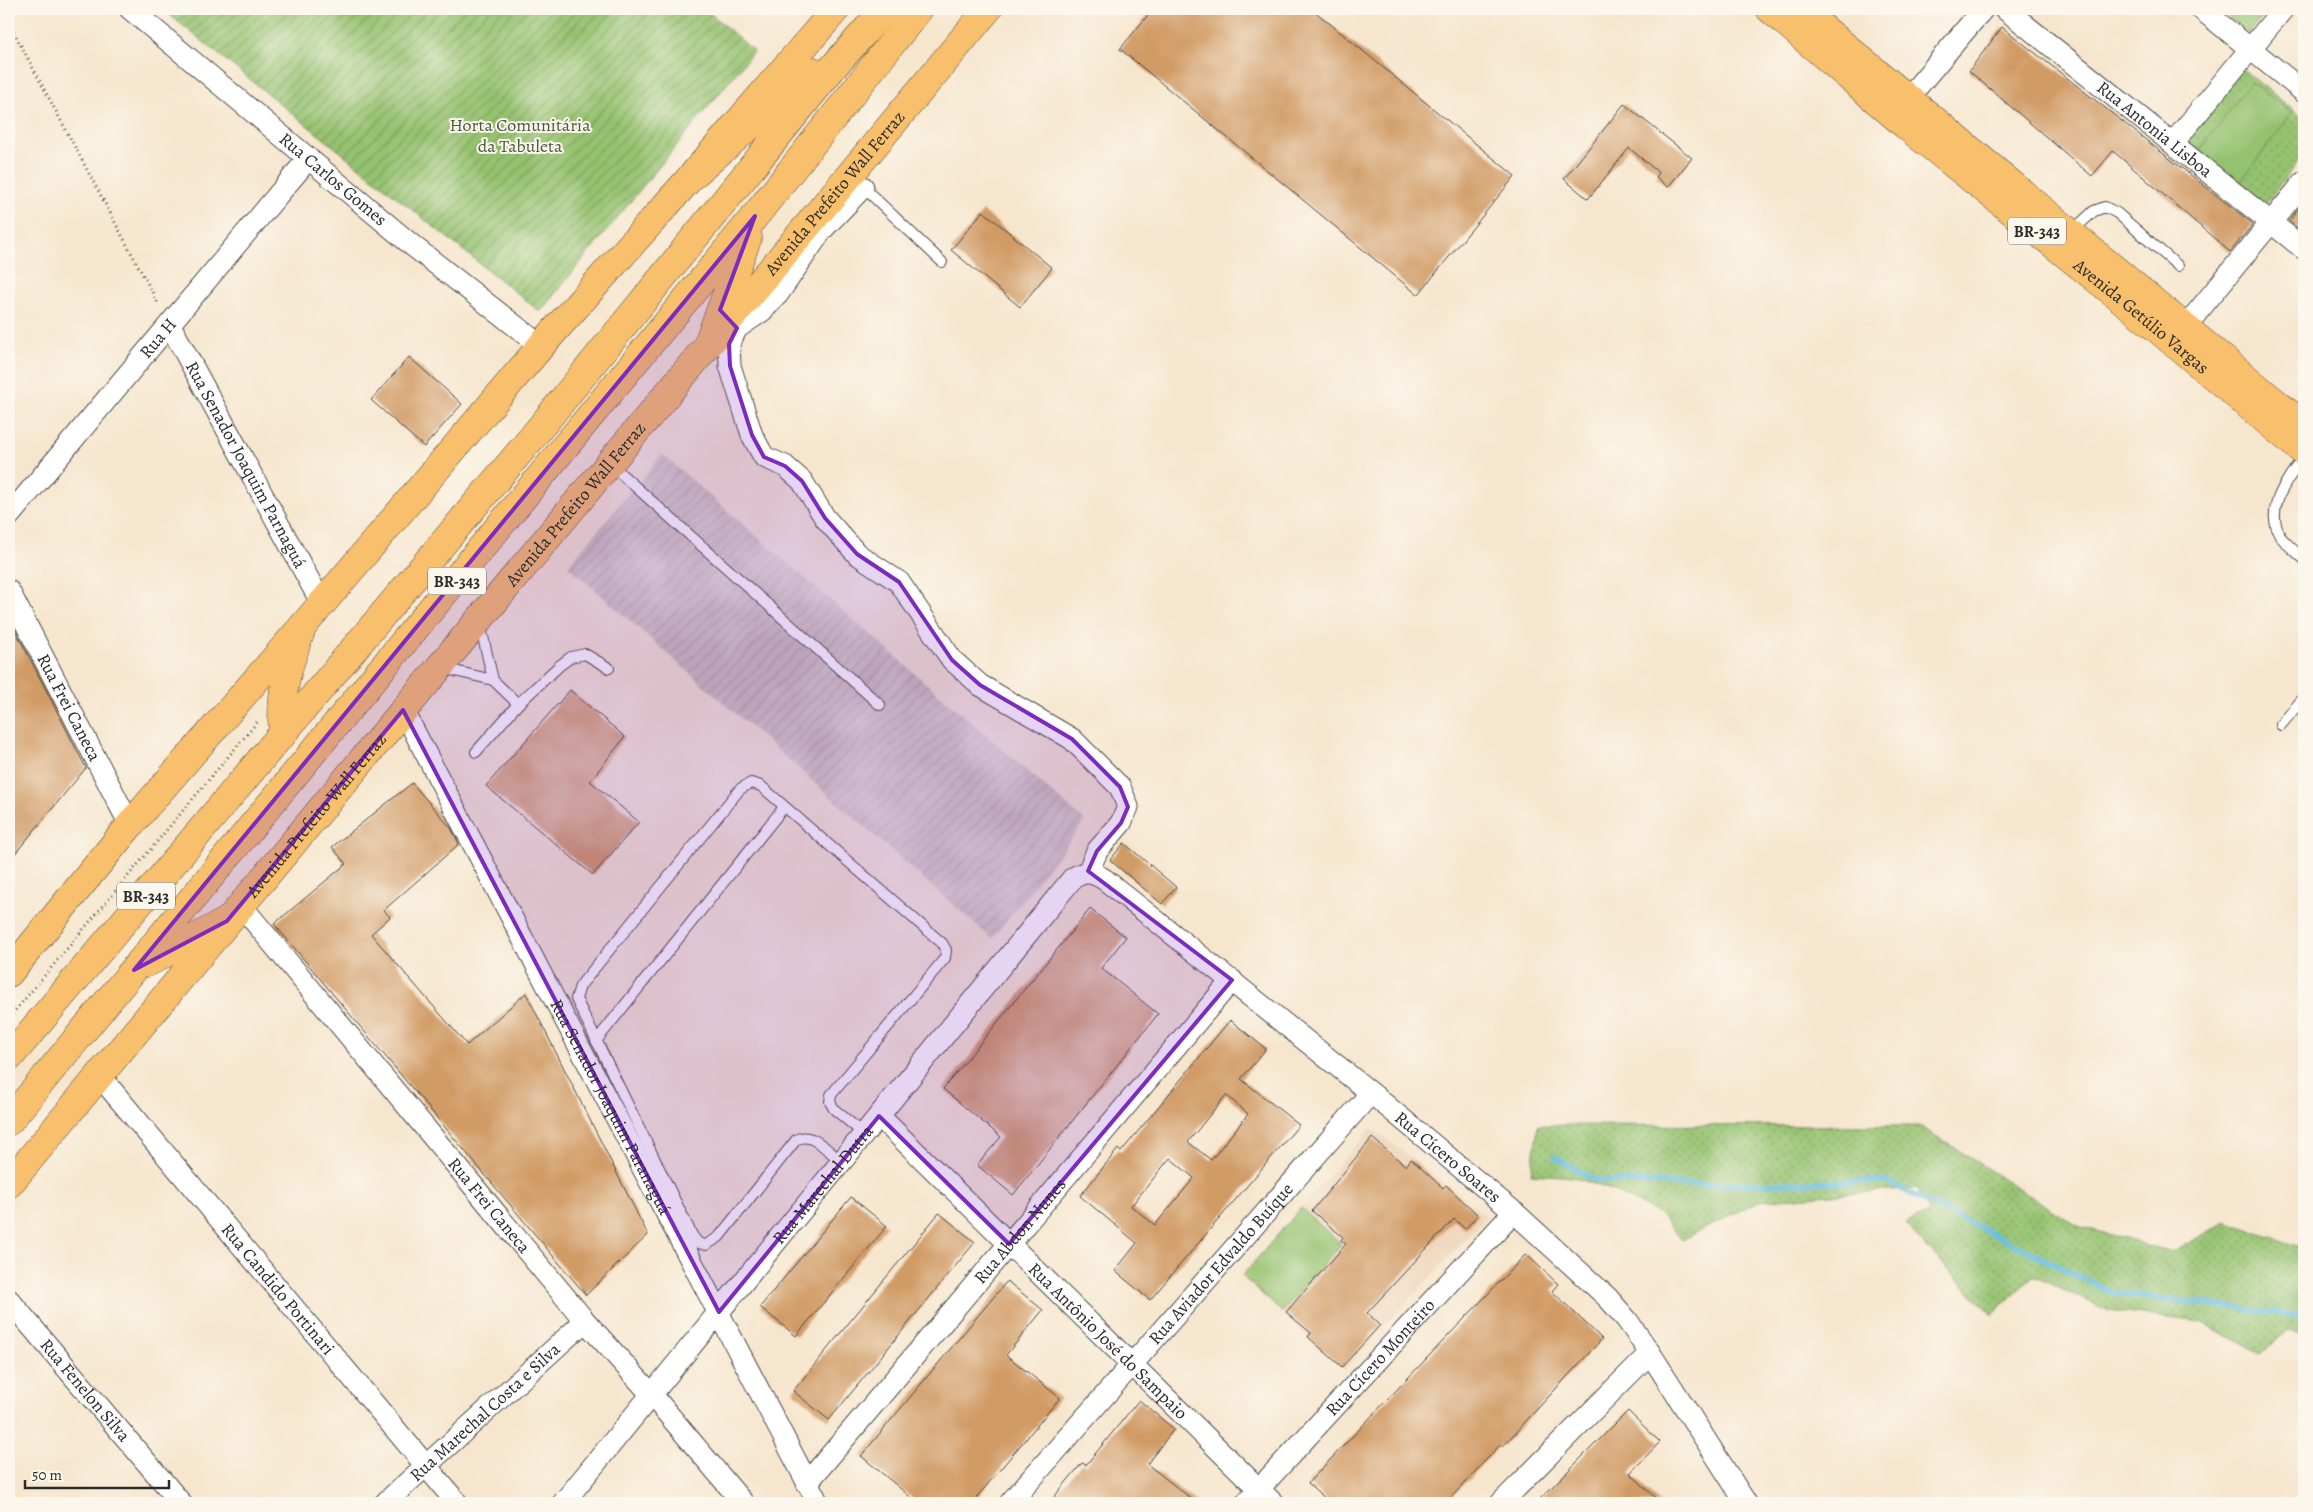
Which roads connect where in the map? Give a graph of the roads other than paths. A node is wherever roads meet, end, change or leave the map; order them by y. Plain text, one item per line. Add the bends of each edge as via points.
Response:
1 (130, 9) edge
2 (836, 9) edge
3 (920, 9) edge
4 (932, 9) edge
5 (988, 9) edge
6 (1770, 9) edge
7 (1800, 9) edge
8 (1983, 9) edge
9 (2005, 9) edge
10 (2201, 9) edge
11 (2283, 9) edge
12 (887, 20) edge
13 (2250, 49) junction
14 (2304, 92) edge
15 (1908, 98) junction
16 (2173, 143) junction
17 (308, 159) junction
18 (691, 177) junction
19 (856, 181) junction
20 (2304, 182) edge
21 (755, 216) junction
22 (2270, 222) junction
23 (2070, 232) junction
24 (2304, 249) edge
25 (942, 262) dead end
26 (2178, 266) dead end
27 (732, 324) junction
28 (170, 325) junction
29 (2186, 326) junction
30 (708, 343) junction
31 (541, 346) junction
32 (2304, 426) edge
33 (2304, 454) edge
34 (609, 463) junction
35 (9, 516) edge
36 (2304, 559) edge
37 (9, 591) edge
38 (322, 604) junction
39 (480, 620) junction
40 (304, 626) junction
41 (441, 667) junction
42 (609, 668) dead end
43 (493, 680) junction
44 (2304, 697) edge
45 (518, 704) junction
46 (880, 705) dead end
47 (404, 710) junction
48 (2281, 725) dead end
49 (283, 734) junction
50 (476, 752) dead end
51 (784, 807) junction
52 (130, 825) junction
53 (1088, 872) junction
54 (234, 912) junction
55 (134, 970) junction
56 (9, 973) edge
57 (1232, 980) junction
58 (596, 1041) junction
59 (9, 1058) edge
60 (100, 1075) junction
61 (1371, 1093) junction
62 (879, 1116) junction
63 (9, 1121) edge
64 (864, 1134) junction
65 (842, 1162) junction
66 (9, 1184) edge
67 (1514, 1212) junction
68 (1009, 1244) junction
69 (9, 1300) edge
70 (719, 1312) junction
71 (585, 1321) junction
72 (1650, 1353) junction
73 (1132, 1365) junction
74 (652, 1394) junction
75 (425, 1466) junction
76 (808, 1483) junction
77 (1259, 1499) edge
78 (1739, 1500) edge
79 (181, 1503) edge
80 (386, 1503) edge
81 (457, 1503) edge
82 (563, 1503) edge
83 (744, 1503) edge
84 (818, 1503) edge
85 (1010, 1503) edge
86 (1501, 1503) edge

1 - 17 street, Rua Carlos Gomes
2 - 18 main road
3 - 12 main road
4 - 12 main road, BR-343
5 - 19 main road, Avenida Prefeito Wall Ferraz
6 - 33 main road, Avenida Getúlio Vargas / BR-343 via 1905,125 2130,306
7 - 15 main road, Avenida Getúlio Vargas / BR-343
8 - 15 street
9 - 16 street, Rua Antonia Lisboa
10 - 13 street
11 - 13 street
12 - 18 main road
12 - 21 main road, BR-343
12 - 49 main road via 828,72 535,434
13 - 14 street
13 - 16 street
15 - 23 main road, Avenida Getúlio Vargas / BR-343
16 - 22 street, Rua Antonia Lisboa
17 - 28 street, Rua H
17 - 31 street, Rua Carlos Gomes
18 - 31 main road
19 - 25 lane
19 - 27 main road, Avenida Prefeito Wall Ferraz
20 - 22 street
21 - 30 main road
21 - 55 main road, BR-343
22 - 24 street, Rua Antonia Lisboa
22 - 29 street
23 - 26 lane via 2094,211 2105,208 2117,213
23 - 29 main road, Avenida Getúlio Vargas / BR-343
27 - 30 main road, Avenida Prefeito Wall Ferraz
27 - 53 street via 730,366 752,436 764,457 785,466 802,481 824,518 857,554 899,582 952,660 980,685 1072,740 1120,787 1128,807 1121,823 1097,851
28 - 35 street, Rua H
28 - 38 street, Rua Senador Joaquim Parnaguá
29 - 32 main road, Avenida Getúlio Vargas / BR-343
30 - 34 main road, Avenida Prefeito Wall Ferraz
31 - 38 main road
33 - 36 lane via 2280,491 2274,513 2281,537
34 - 39 main road, Avenida Prefeito Wall Ferraz
34 - 46 lane
37 - 52 street, Rua Frei Caneca
38 - 40 main road
39 - 41 main road, Avenida Prefeito Wall Ferraz
39 - 43 lane
40 - 49 main road via 282,693
40 - 52 main road
41 - 43 lane
41 - 47 main road, Avenida Prefeito Wall Ferraz
42 - 45 lane via 585,654 571,656
43 - 45 lane
44 - 48 lane
45 - 50 lane
47 - 54 main road, Avenida Prefeito Wall Ferraz
47 - 70 street, Rua Senador Joaquim Paranaguá
49 - 59 main road, BR-343
51 - 58 lane
51 - 58 lane via 761,786 750,783 740,789 580,986 576,999
51 - 64 lane via 942,943 946,950 945,958 831,1095 834,1109
52 - 56 main road
53 - 57 street, Rua Cícero Soares via 1104,879
53 - 62 street, Rua Marechal Dutra via 1072,879
54 - 55 main road
54 - 60 main road, Avenida Prefeito Wall Ferraz
54 - 71 street, Rua Frei Caneca
55 - 63 main road, BR-343
57 - 61 street, Rua Cícero Soares
57 - 68 street, Rua Abdon Nunes
58 - 65 lane via 698,1243 706,1246 719,1237 802,1136 809,1137
60 - 66 main road, Avenida Prefeito Wall Ferraz
60 - 75 street, Rua Candido Portinari
61 - 67 street, Rua Cícero Soares
61 - 73 street, Rua Aviador Edvaldo Buíque
62 - 64 street, Rua Marechal Dutra
62 - 68 street, Rua Antônio José do Sampaio
64 - 65 street, Rua Marechal Dutra
65 - 70 street, Rua Marechal Dutra
67 - 72 street, Rua Cícero Soares via 1608,1298
67 - 77 street, Rua Cícero Monteiro
68 - 73 street, Rua Antônio José do Sampaio
68 - 76 street, Rua Abdon Nunes
69 - 79 street, Rua Fenelon Silva
70 - 74 street, Rua Marechal Dutra
70 - 76 street, Rua Senador Joaquim Paranaguá
71 - 74 street, Rua Frei Caneca
71 - 75 street, Rua Marechal Costa e Silva
72 - 78 street, Rua Cícero Soares
72 - 86 street
73 - 77 street, Rua Antônio José do Sampaio
73 - 85 street, Rua Aviador Edvaldo Buíque
74 - 82 street, Rua Marechal Dutra
74 - 83 street, Rua Frei Caneca
75 - 80 street, Rua Marechal Costa e Silva
75 - 81 street, Rua Candido Portinari
76 - 84 street, Rua Senador Joaquim Paranaguá

